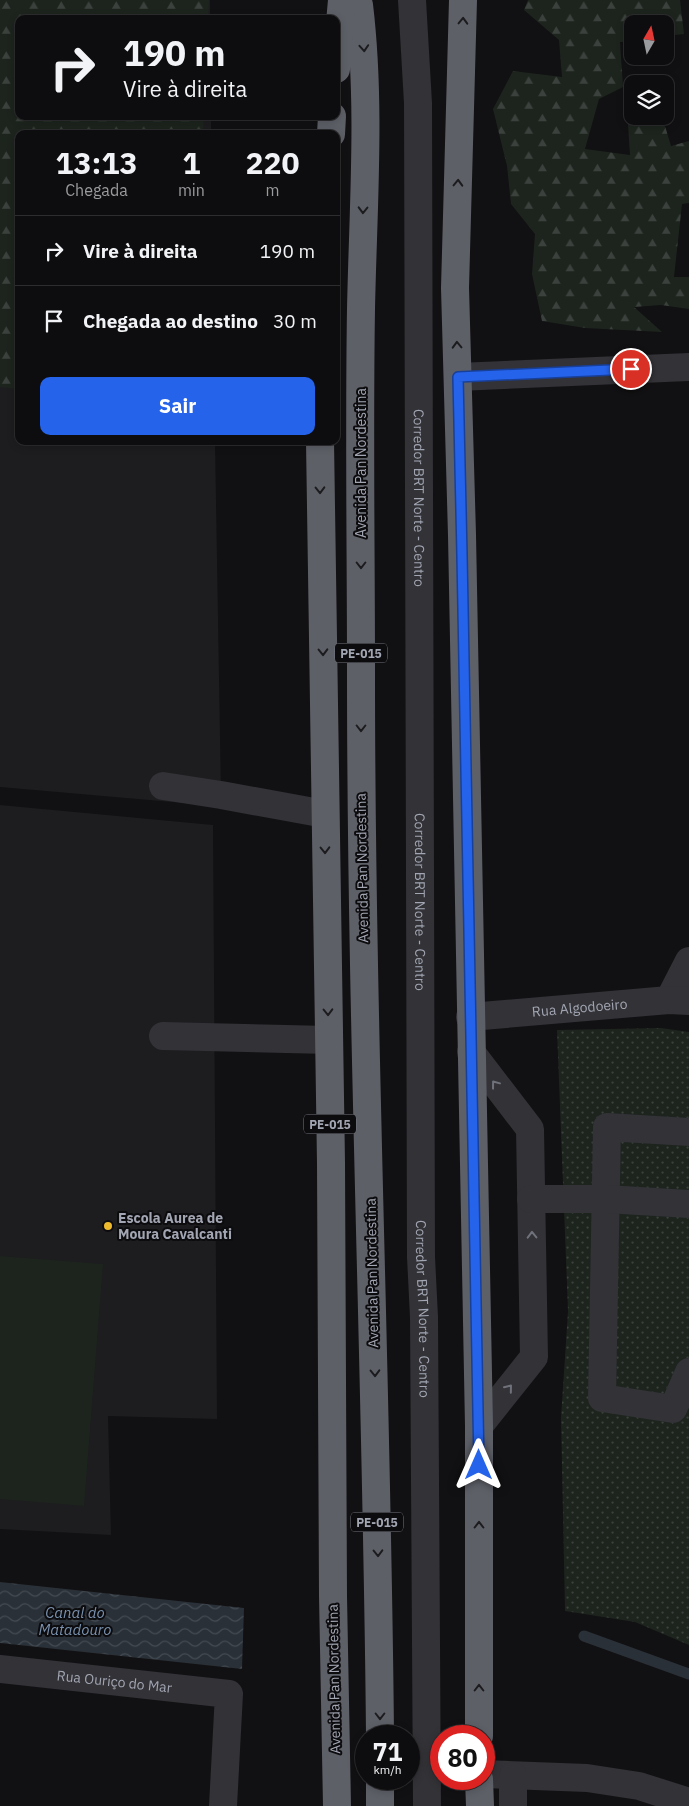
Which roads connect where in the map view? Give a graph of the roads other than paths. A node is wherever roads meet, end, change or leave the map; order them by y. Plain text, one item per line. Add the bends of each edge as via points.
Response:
1 (342, 0) edge
2 (356, 0) edge
3 (412, 0) edge
4 (463, 0) edge
5 (340, 23) edge
6 (689, 366) edge
7 (458, 377) junction
8 (320, 445) edge
9 (163, 786) dead end
10 (325, 814) junction
11 (689, 960) edge
12 (679, 1001) edge
13 (470, 1016) junction
14 (163, 1036) dead end
15 (328, 1040) junction
16 (471, 1052) junction
17 (689, 1132) edge
18 (531, 1199) junction
19 (606, 1199) junction
20 (689, 1204) edge
21 (689, 1372) edge
22 (479, 1426) junction
23 (0, 1668) edge
24 (380, 1725) edge
25 (479, 1725) edge
26 (495, 1775) edge
27 (513, 1776) junction
28 (380, 1790) edge
29 (479, 1790) edge
30 (689, 1802) edge
31 (223, 1806) edge
32 (336, 1806) edge
33 (380, 1806) edge
34 (427, 1806) edge
35 (480, 1806) edge
36 (513, 1806) edge

1 - 5 highway
2 -> 24 highway, Avenida Pan Nordestina / PE-015 via 364,47 366,99 360,361 361,842
3 - 34 street, Corredor BRT Norte - Centro via 418,113 421,1248
7 -> 4 highway via 455,288
6 - 7 street
7 - 13 highway
8 -> 10 highway, Avenida Pan Nordestina / PE-015
9 - 10 street
10 -> 15 highway, Avenida Pan Nordestina / PE-015
11 - 12 street
12 - 13 street, Rua Algodoeiro
13 - 16 highway
14 - 15 street
15 - 32 highway, Avenida Pan Nordestina / PE-015
18 -> 16 street via 530,1130
16 - 22 highway
17 - 19 street via 607,1127
18 - 19 street
22 -> 18 street via 534,1357
19 - 20 street
19 - 21 street via 602,1398 673,1409
25 -> 22 highway
23 - 31 street, Rua Ouriço do Mar via 229,1694
26 - 27 street
27 - 30 street via 587,1778 639,1786
27 - 36 street
28 - 33 highway
29 - 35 highway

